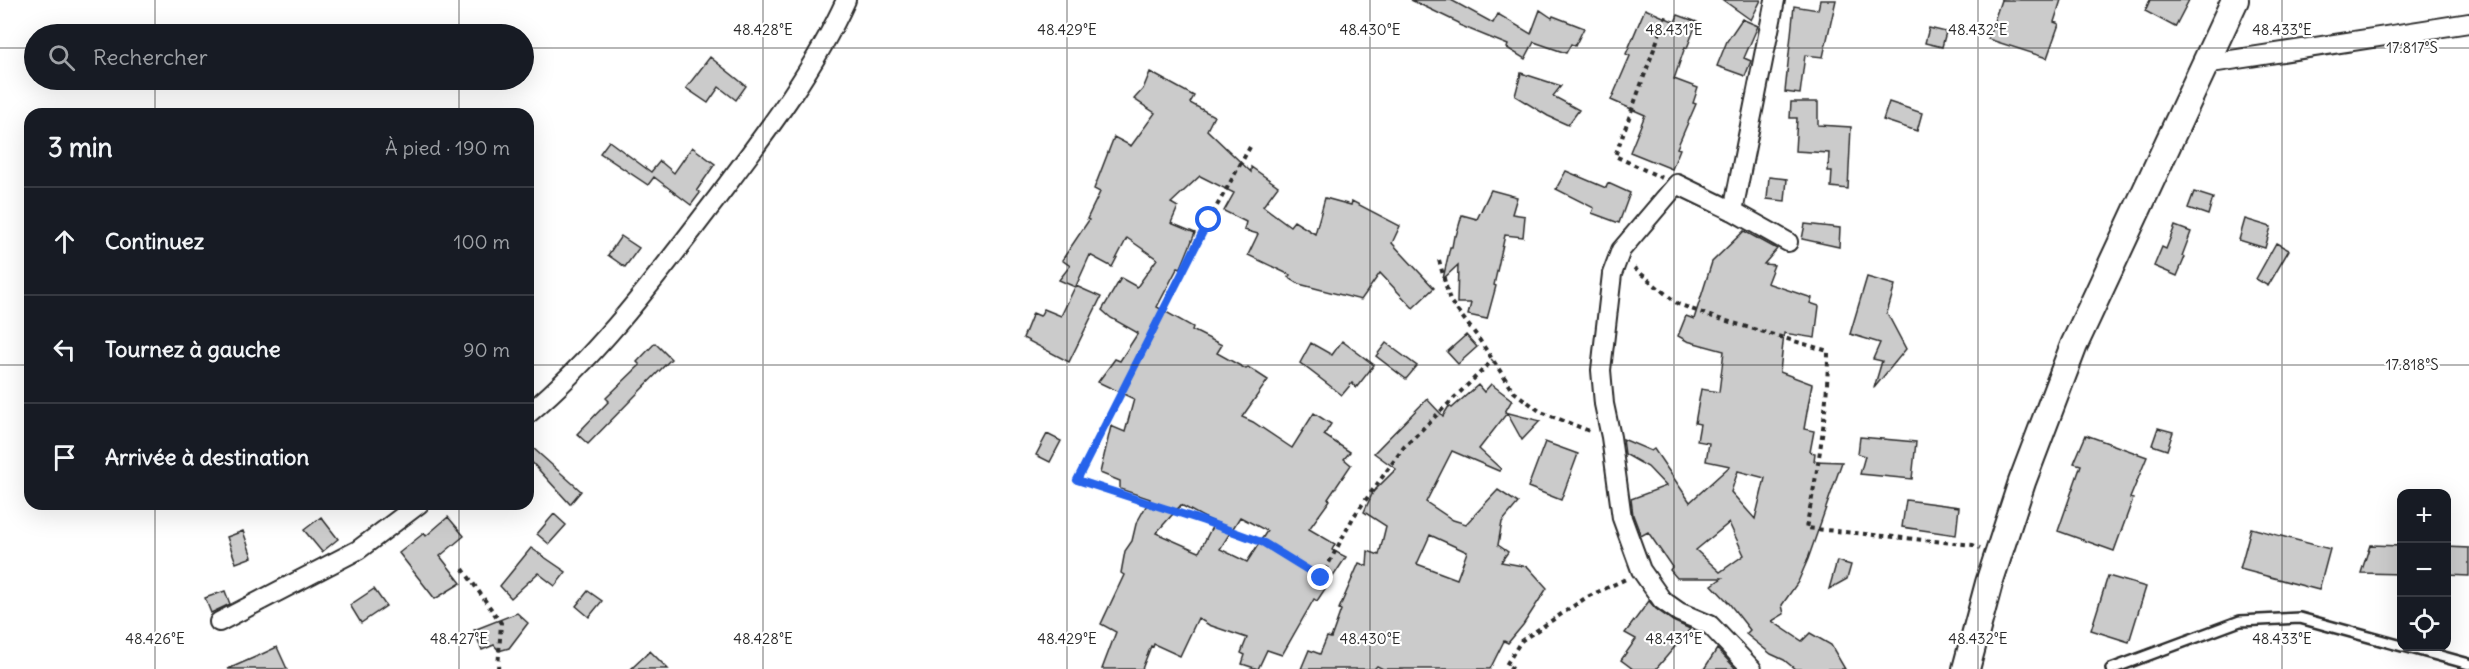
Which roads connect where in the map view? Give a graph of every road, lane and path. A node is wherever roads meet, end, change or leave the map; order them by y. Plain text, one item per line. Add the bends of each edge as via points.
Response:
1 (846, 0) edge
2 (1775, 0) edge
3 (2235, 0) edge
4 (1666, 16) dead end
5 (2469, 23) edge
6 (2205, 64) junction
7 (1250, 147) dead end
8 (1676, 185) junction
9 (1733, 211) junction
10 (1788, 242) dead end
11 (1619, 256) junction
12 (1439, 260) dead end
13 (1493, 360) junction
14 (534, 409) edge
15 (1611, 437) junction
16 (410, 510) edge
17 (1998, 554) junction
18 (463, 569) dead end
19 (1641, 570) junction
20 (219, 622) dead end
21 (2397, 644) edge
22 (2421, 651) edge
23 (2469, 664) edge
24 (1969, 668) edge
25 (498, 669) edge
26 (1513, 669) edge
27 (1752, 669) edge
28 (2111, 669) edge

1 - 14 street via 774,123 643,295
2 - 9 street
3 - 6 main road
4 - 8 path via 1615,156
5 - 6 street
6 - 17 main road via 2074,345
7 - 13 path via 1077,480 1264,543 1321,578 1354,516 1404,447
8 - 9 street
8 - 11 street
9 - 10 street
11 - 15 street via 1612,274 1601,370
11 - 17 path via 1678,304 1828,351 1827,388 1806,528 1972,545
12 - 13 path via 1450,301
13 - 15 path via 1514,392 1541,412
15 - 19 street via 1622,518
16 - 20 street via 358,550
17 - 24 main road
18 - 25 path via 501,623
19 - 26 path via 1587,597 1521,641 1506,665
19 - 27 street via 1662,600 1710,626
21 - 28 lane via 2300,618 2240,621
22 - 23 lane

